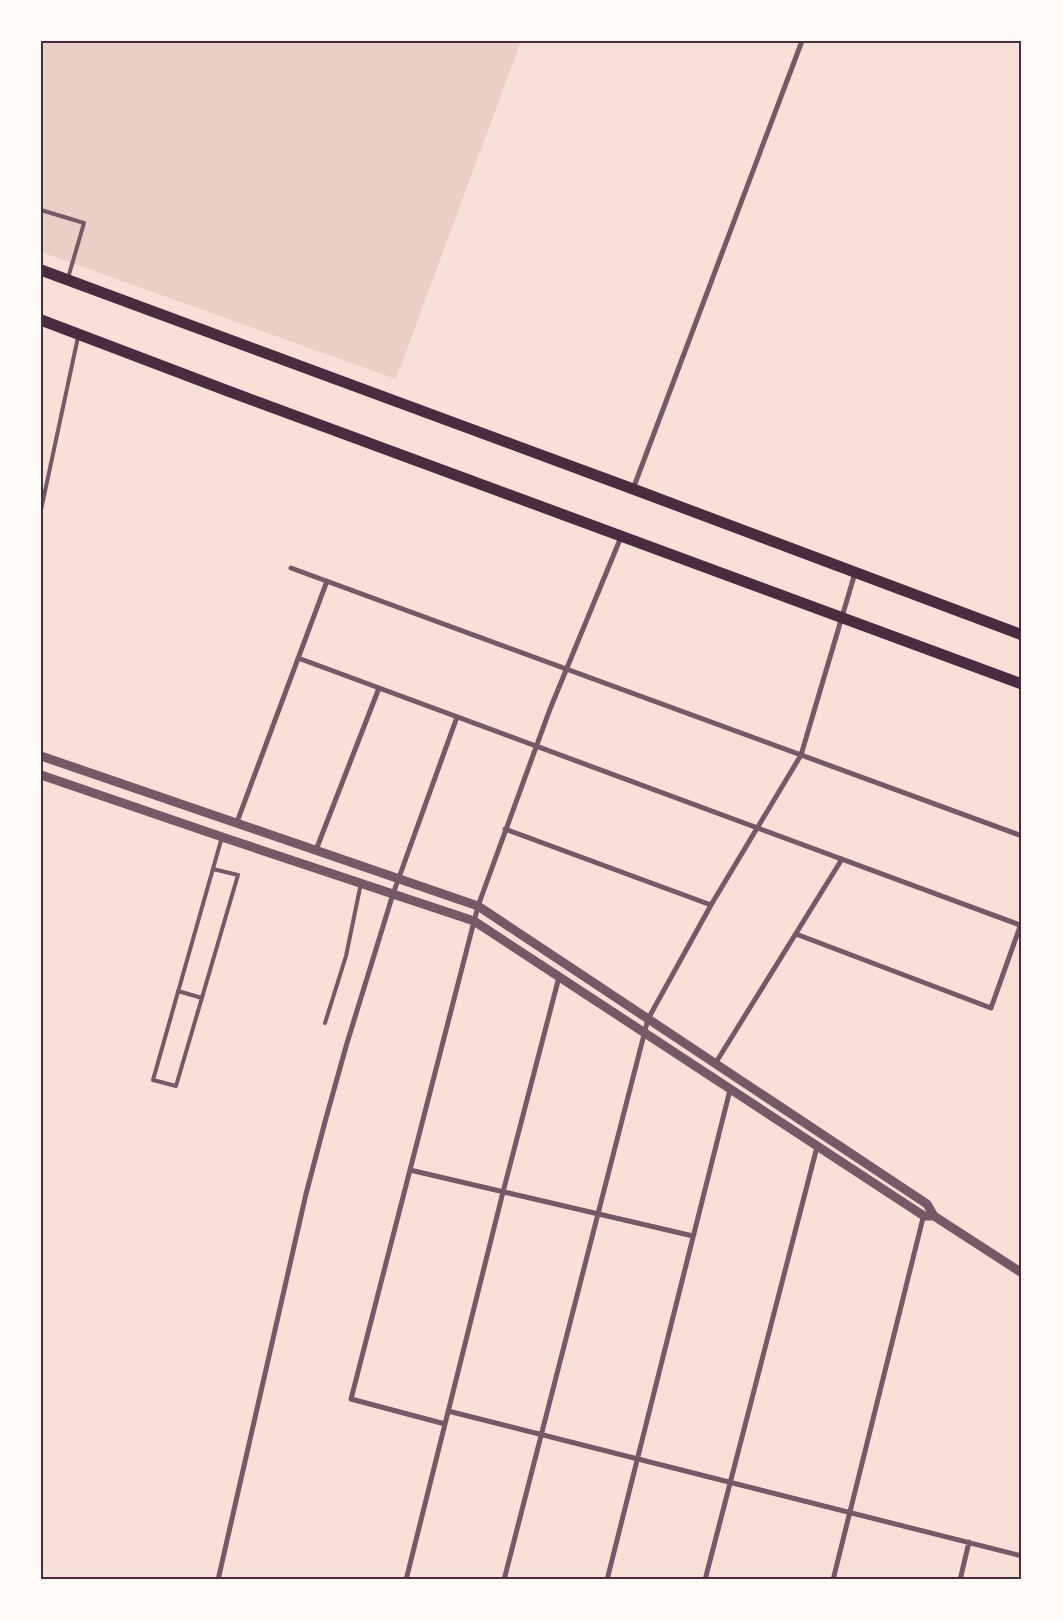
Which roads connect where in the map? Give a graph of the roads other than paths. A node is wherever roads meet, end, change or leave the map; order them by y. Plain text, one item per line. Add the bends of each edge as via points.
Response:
1 (802, 41) edge
2 (41, 210) edge
3 (41, 270) edge
4 (67, 280) junction
5 (41, 320) edge
6 (78, 334) junction
7 (633, 488) junction
8 (41, 510) edge
9 (622, 536) junction
10 (291, 568) dead end
11 (855, 573) junction
12 (327, 581) junction
13 (842, 618) junction
14 (1022, 635) edge
15 (298, 658) junction
16 (566, 669) junction
17 (1022, 684) edge
18 (379, 688) junction
19 (457, 717) junction
20 (536, 746) junction
21 (801, 755) junction
22 (41, 756) edge
23 (41, 774) edge
24 (236, 822) junction
25 (505, 828) junction
26 (757, 828) junction
27 (1022, 836) edge
28 (222, 837) junction
29 (316, 850) junction
30 (842, 860) junction
31 (213, 869) junction
32 (398, 878) junction
33 (361, 883) junction
34 (393, 894) junction
35 (711, 905) junction
36 (478, 906) junction
37 (474, 921) junction
38 (1021, 923) edge
39 (796, 934) junction
40 (559, 977) junction
41 (178, 992) junction
42 (202, 998) junction
43 (648, 1019) junction
44 (325, 1023) dead end
45 (645, 1033) junction
46 (715, 1064) junction
47 (730, 1090) junction
48 (817, 1147) junction
49 (410, 1170) junction
50 (503, 1192) junction
51 (927, 1204) junction
52 (598, 1214) junction
53 (924, 1216) junction
54 (934, 1216) junction
55 (693, 1236) junction
56 (1022, 1273) edge
57 (448, 1411) junction
58 (445, 1424) junction
59 (542, 1434) junction
60 (637, 1458) junction
61 (731, 1482) junction
62 (850, 1512) junction
63 (970, 1542) junction
64 (1022, 1556) edge
65 (218, 1580) edge
66 (406, 1580) edge
67 (504, 1580) edge
68 (607, 1580) edge
69 (705, 1580) edge
70 (833, 1580) edge
71 (960, 1580) edge

1 - 7 street
2 - 4 lane via 84,223
3 - 4 main road
4 - 7 main road
5 - 6 main road
6 - 8 lane
6 - 9 main road
7 - 11 main road
9 - 13 main road
9 - 16 street
10 - 12 street
11 - 13 street
11 - 14 main road
12 - 15 street
12 - 16 street
13 - 17 main road
13 - 21 street
15 - 18 street
15 - 24 street
16 - 20 street
16 - 21 street
18 - 19 street
18 - 29 street
19 - 20 street
19 - 32 street
20 - 25 street
20 - 26 street
21 - 26 street
21 - 27 street
22 - 24 street
23 - 28 street
24 - 29 street
25 - 35 street
25 - 36 street
26 - 30 street
26 - 35 street
28 - 31 lane
28 - 33 street
29 - 32 street
30 - 38 street
30 - 39 street
31 - 41 lane
31 - 42 lane via 238,875
32 - 34 street
32 - 36 street
33 - 34 street
33 - 44 lane via 346,956
34 - 37 street
34 - 65 street via 347,1043 306,1194
35 - 43 street
36 - 37 street
36 - 43 street
37 - 40 street
37 - 49 street
38 - 39 street via 991,1008
39 - 46 street
40 - 45 street
40 - 50 street
41 - 42 lane
41 - 42 lane via 153,1080 176,1086
43 - 45 street
43 - 46 street
45 - 47 street
45 - 52 street
46 - 51 street
47 - 48 street
47 - 55 street
48 - 53 street
48 - 61 street
49 - 50 street
49 - 58 street via 351,1399
50 - 52 street
50 - 57 street
51 - 53 street
51 - 54 street
52 - 55 street
52 - 59 street
53 - 54 street
53 - 62 street
54 - 56 street
55 - 60 street
57 - 58 street
57 - 59 street
58 - 66 street
59 - 60 street
59 - 67 street
60 - 61 street
60 - 68 street
61 - 62 street
61 - 69 street
62 - 63 street
62 - 70 street
63 - 64 street
63 - 71 street

